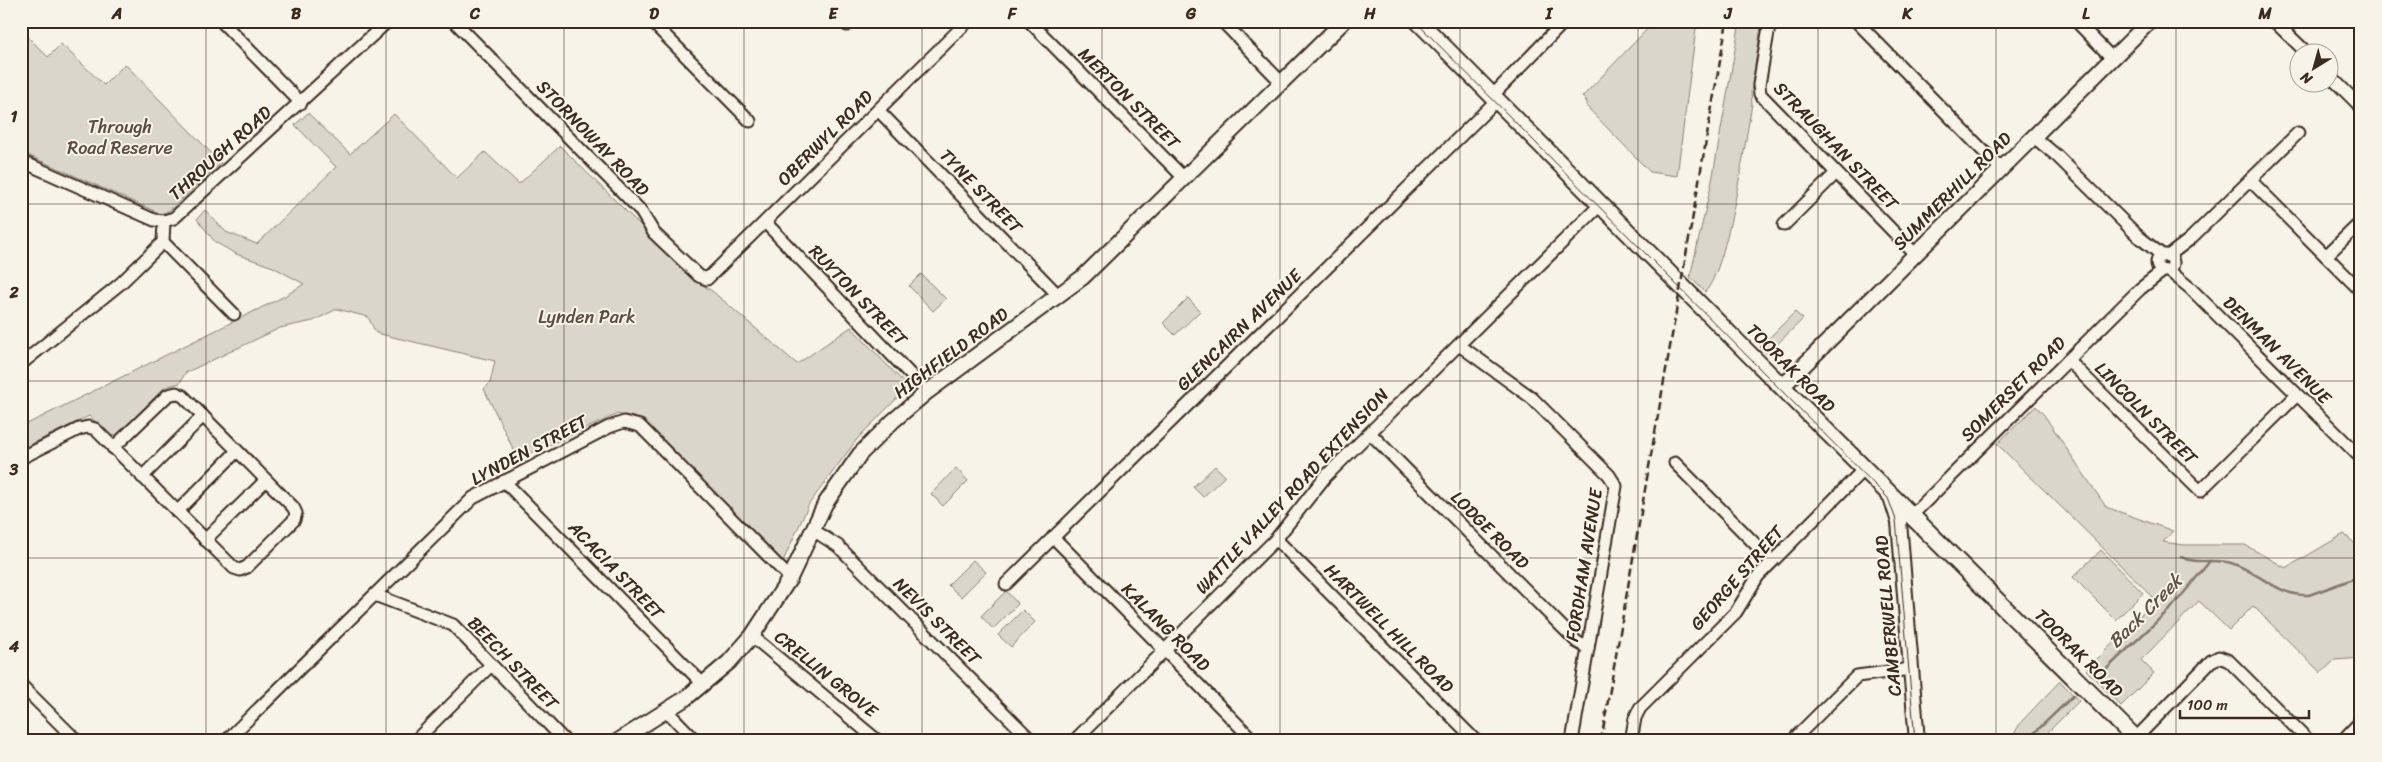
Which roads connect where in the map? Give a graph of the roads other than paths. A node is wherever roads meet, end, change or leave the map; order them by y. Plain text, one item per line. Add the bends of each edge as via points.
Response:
1 (221, 21) edge
2 (388, 21) edge
3 (454, 21) edge
4 (650, 21) edge
5 (968, 21) edge
6 (1029, 21) edge
7 (1222, 21) edge
8 (1344, 21) edge
9 (1418, 21) edge
10 (1565, 21) edge
11 (1770, 21) edge
12 (1856, 21) edge
13 (2076, 21) edge
14 (2150, 21) edge
15 (2274, 21) edge
16 (2296, 42) edge
17 (2112, 58) junction
18 (1281, 82) junction
19 (2340, 86) edge
20 (1494, 98) junction
21 (301, 102) junction
22 (2361, 107) edge
23 (878, 110) junction
24 (750, 122) dead end
25 (2298, 133) dead end
26 (2035, 135) junction
27 (21, 161) edge
28 (2001, 169) junction
29 (1836, 173) junction
30 (1183, 177) junction
31 (2250, 180) junction
32 (1600, 205) junction
33 (164, 221) junction
34 (765, 222) junction
35 (2361, 222) edge
36 (1784, 225) dead end
37 (163, 242) junction
38 (1915, 254) junction
39 (2326, 256) junction
40 (2165, 263) junction
41 (707, 278) joint
42 (2361, 291) edge
43 (1059, 296) junction
44 (234, 314) dead end
45 (1459, 345) junction
46 (2068, 360) junction
47 (21, 364) edge
48 (1782, 387) junction
49 (927, 392) junction
50 (2297, 395) junction
51 (203, 416) junction
52 (1370, 433) junction
53 (113, 448) junction
54 (237, 451) junction
55 (21, 458) edge
56 (2361, 458) edge
57 (1675, 463) dead end
58 (1864, 469) junction
59 (142, 477) junction
60 (266, 480) junction
61 (504, 481) junction
62 (1886, 490) junction
63 (177, 512) junction
64 (1912, 515) junction
65 (813, 530) junction
66 (1927, 530) junction
67 (1053, 537) junction
68 (1276, 539) junction
69 (206, 540) junction
70 (1900, 540) junction
71 (1772, 561) junction
72 (790, 578) junction
73 (1006, 584) dead end
74 (375, 595) junction
75 (752, 636) junction
76 (1588, 648) junction
77 (1164, 650) junction
78 (491, 665) junction
79 (1911, 670) junction
80 (703, 684) junction
81 (21, 686) edge
82 (667, 712) junction
83 (2361, 721) edge
84 (2137, 739) edge
85 (1074, 740) edge
86 (77, 741) edge
87 (226, 741) edge
88 (415, 741) edge
89 (565, 741) edge
90 (618, 741) edge
91 (696, 741) edge
92 (878, 741) edge
93 (1032, 741) edge
94 (1254, 741) edge
95 (1476, 741) edge
96 (1572, 741) edge
97 (1631, 741) edge
98 (1792, 741) edge
99 (1917, 741) edge
100 (2308, 741) edge
101 (2342, 741) edge

1 - 21 street
2 - 21 street, THROUGH ROAD
3 - 41 street, STORNOWAY ROAD via 640,210 654,233 699,276
4 - 24 street
5 - 23 street, OBERWYL ROAD
6 - 30 street, MERTON STREET
7 - 18 street
8 - 18 main road, HIGHFIELD ROAD
9 - 20 highway, TOORAK ROAD
10 - 20 street, GLENCAIRN AVENUE
11 - 29 street, STRAUGHAN STREET via 1760,94
12 - 28 street
13 - 17 street
14 - 17 main road, SUMMERHILL ROAD
15 - 16 street
17 - 26 main road, SUMMERHILL ROAD
18 - 30 main road, HIGHFIELD ROAD
19 - 22 street
20 - 32 highway, TOORAK ROAD
20 - 67 street, GLENCAIRN AVENUE
21 - 33 street, THROUGH ROAD via 185,209
23 - 34 street, OBERWYL ROAD
23 - 43 street, TYNE STREET
25 - 31 street, SOMERSET ROAD
26 - 28 main road, SUMMERHILL ROAD
26 - 40 street, DENMAN AVENUE
27 - 33 street, THROUGH ROAD via 154,220
28 - 38 main road, SUMMERHILL ROAD
29 - 36 street
29 - 38 street, STRAUGHAN STREET
30 - 43 main road, HIGHFIELD ROAD
31 - 39 street
31 - 40 street, SOMERSET ROAD
32 - 45 street, WATTLE VALLEY ROAD EXTENSION
32 - 48 highway, TOORAK ROAD
33 - 37 street
34 - 41 street, OBERWYL ROAD
34 - 49 street, RUYTON STREET
35 - 39 street
37 - 44 street
37 - 47 street via 121,283
38 - 48 main road, SUMMERHILL ROAD
39 - 42 street
40 - 46 street, SOMERSET ROAD
40 - 50 street, DENMAN AVENUE
43 - 49 main road, HIGHFIELD ROAD
45 - 52 street, WATTLE VALLEY ROAD EXTENSION
45 - 76 street, FORDHAM AVENUE via 1532,398 1614,482 1616,489
46 - 50 street, LINCOLN STREET via 2200,491
46 - 64 street, SOMERSET ROAD
48 - 58 highway, TOORAK ROAD
49 - 65 main road, HIGHFIELD ROAD via 860,454 825,504
50 - 56 street, DENMAN AVENUE
51 - 53 street via 176,393 168,396
51 - 54 street
51 - 59 street
52 - 68 street, WATTLE VALLEY ROAD EXTENSION via 1320,483
52 - 76 street, LODGE ROAD via 1577,642
53 - 55 street via 88,427
53 - 59 street
54 - 60 street
54 - 63 street
57 - 71 street
58 - 62 highway, TOORAK ROAD
58 - 71 street, GEORGE STREET
59 - 63 street
60 - 69 street
60 - 69 street via 293,507 296,513 294,520 247,567 240,570
61 - 72 street, LYNDEN STREET via 610,427 624,422 640,426
61 - 74 street, LYNDEN STREET via 473,498
61 - 80 street, ACACIA STREET
62 - 64 highway, TOORAK ROAD
62 - 70 main road, CAMBERWELL ROAD via 1897,512
63 - 69 street
64 - 66 highway, TOORAK ROAD
65 - 72 main road, HIGHFIELD ROAD
65 - 93 street, NEVIS STREET via 838,546
66 - 70 main road via 1912,527
66 - 84 highway, TOORAK ROAD
67 - 73 street, GLENCAIRN AVENUE
67 - 77 street, KALANG ROAD
68 - 77 street, WATTLE VALLEY ROAD EXTENSION
68 - 95 street, HARTWELL HILL ROAD
70 - 79 main road, CAMBERWELL ROAD
71 - 97 street, GEORGE STREET via 1753,582 1736,612 1639,709
72 - 75 main road, HIGHFIELD ROAD
74 - 78 street, BEECH STREET via 453,625
74 - 87 street, LYNDEN STREET
75 - 80 main road, HIGHFIELD ROAD
75 - 92 street, CRELLIN GROVE
76 - 96 street, FORDHAM AVENUE
77 - 85 street, WATTLE VALLEY ROAD EXTENSION
77 - 94 street, KALANG ROAD
78 - 88 street
78 - 89 street, BEECH STREET
79 - 98 street via 1857,676
79 - 99 main road, CAMBERWELL ROAD
80 - 82 main road, HIGHFIELD ROAD
81 - 86 street
82 - 90 main road, HIGHFIELD ROAD
82 - 91 street
83 - 101 street
84 - 100 street via 2211,661 2219,657 2229,661

